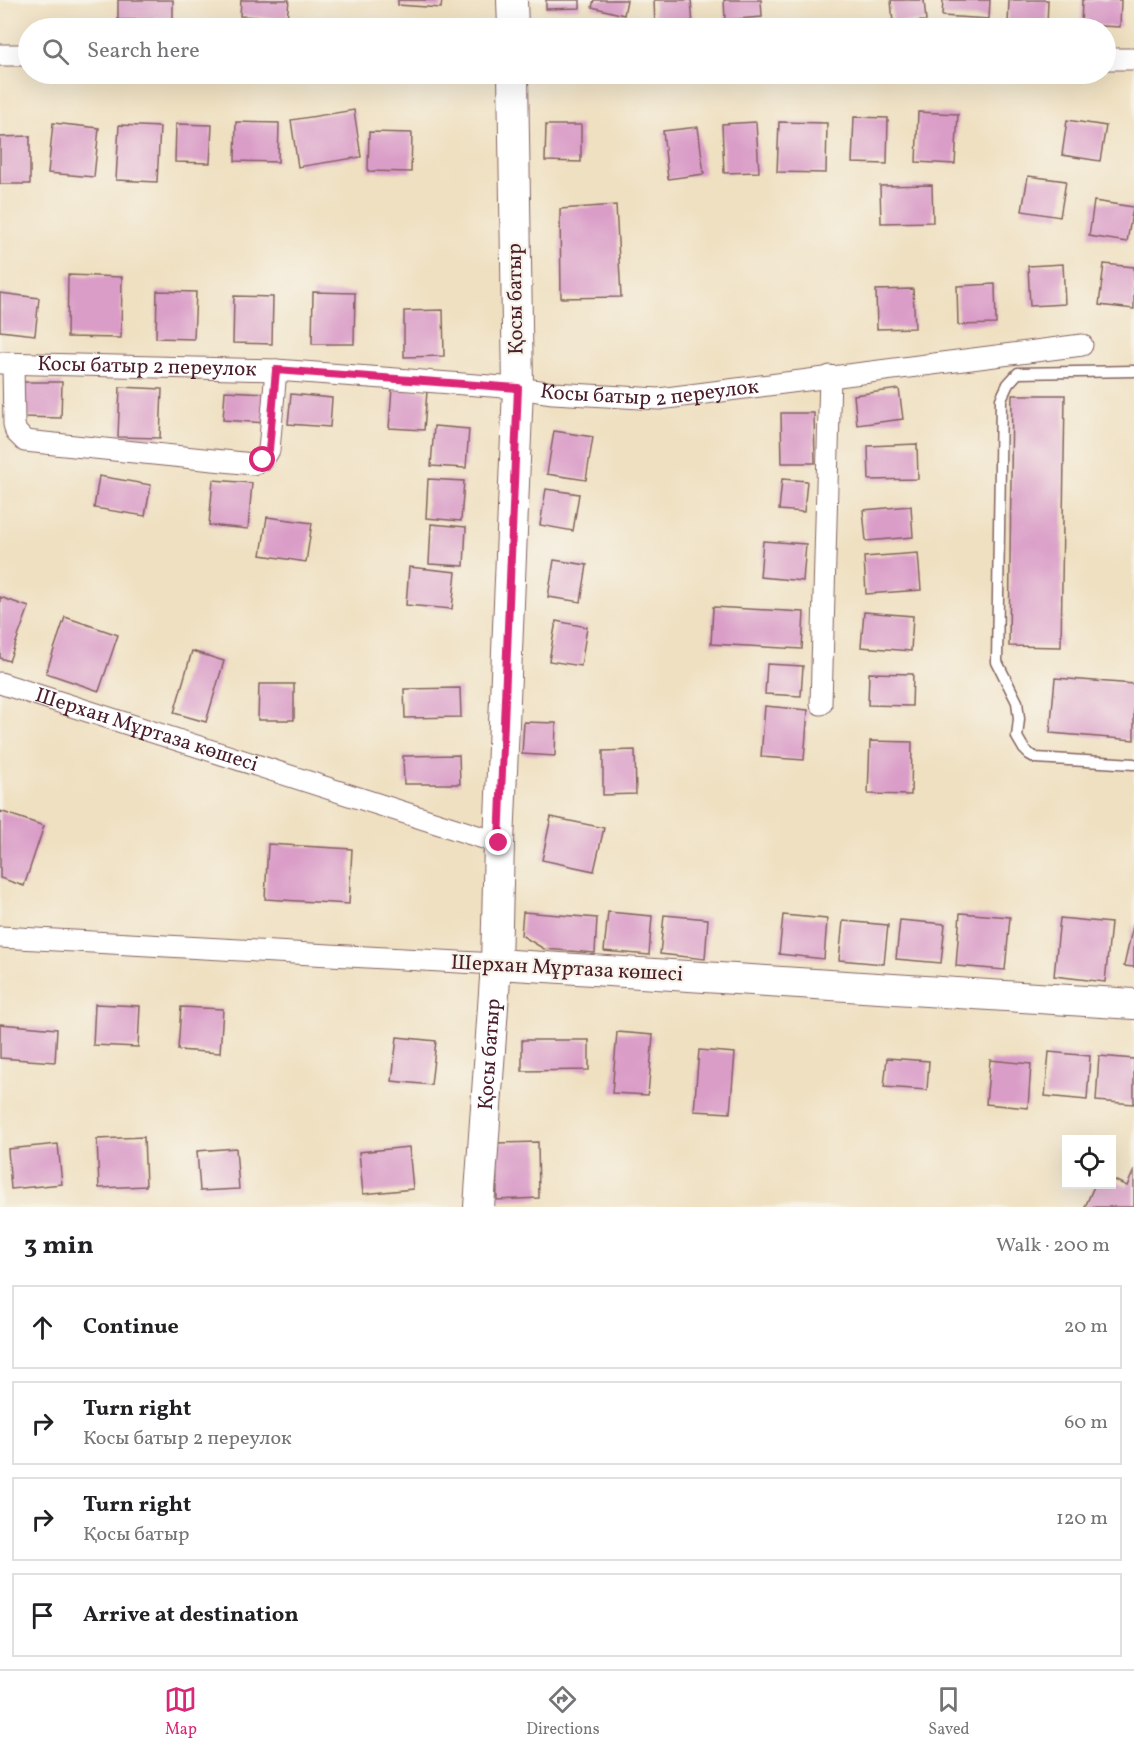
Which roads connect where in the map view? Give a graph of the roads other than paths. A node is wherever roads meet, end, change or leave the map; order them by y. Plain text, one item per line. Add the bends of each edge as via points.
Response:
1 (512, 0) edge
2 (513, 18) edge
3 (0, 55) edge
4 (18, 55) edge
5 (1116, 58) edge
6 (1134, 59) edge
7 (513, 84) edge
8 (1082, 345) dead end
9 (6, 364) edge
10 (276, 370) junction
11 (1134, 370) edge
12 (830, 376) junction
13 (518, 388) junction
14 (0, 683) edge
15 (821, 704) dead end
16 (1134, 764) edge
17 (499, 843) junction
18 (0, 937) edge
19 (496, 964) junction
20 (1134, 1004) edge
21 (479, 1207) edge

1 - 2 street
3 - 4 street
5 - 6 street
7 - 13 street, Қосы батыр
8 - 12 street, Косы батыр 2 переулок
9 - 10 street, Косы батыр 2 переулок
9 - 10 street via 14,424 25,441 253,464 263,460 269,450
10 - 13 street, Косы батыр 2 переулок
11 - 16 lane via 1018,373 1008,384 1001,399 997,662 1017,702 1017,737 1029,754 1036,758
12 - 13 street, Косы батыр 2 переулок via 659,399
12 - 15 street
13 - 17 street, Қосы батыр
14 - 17 street, Шерхан Мұртаза көшесі
17 - 19 street, Қосы батыр
18 - 19 street, Шерхан Мұртаза көшесі
19 - 20 street, Шерхан Мұртаза көшесі
19 - 21 street, Қосы батыр

